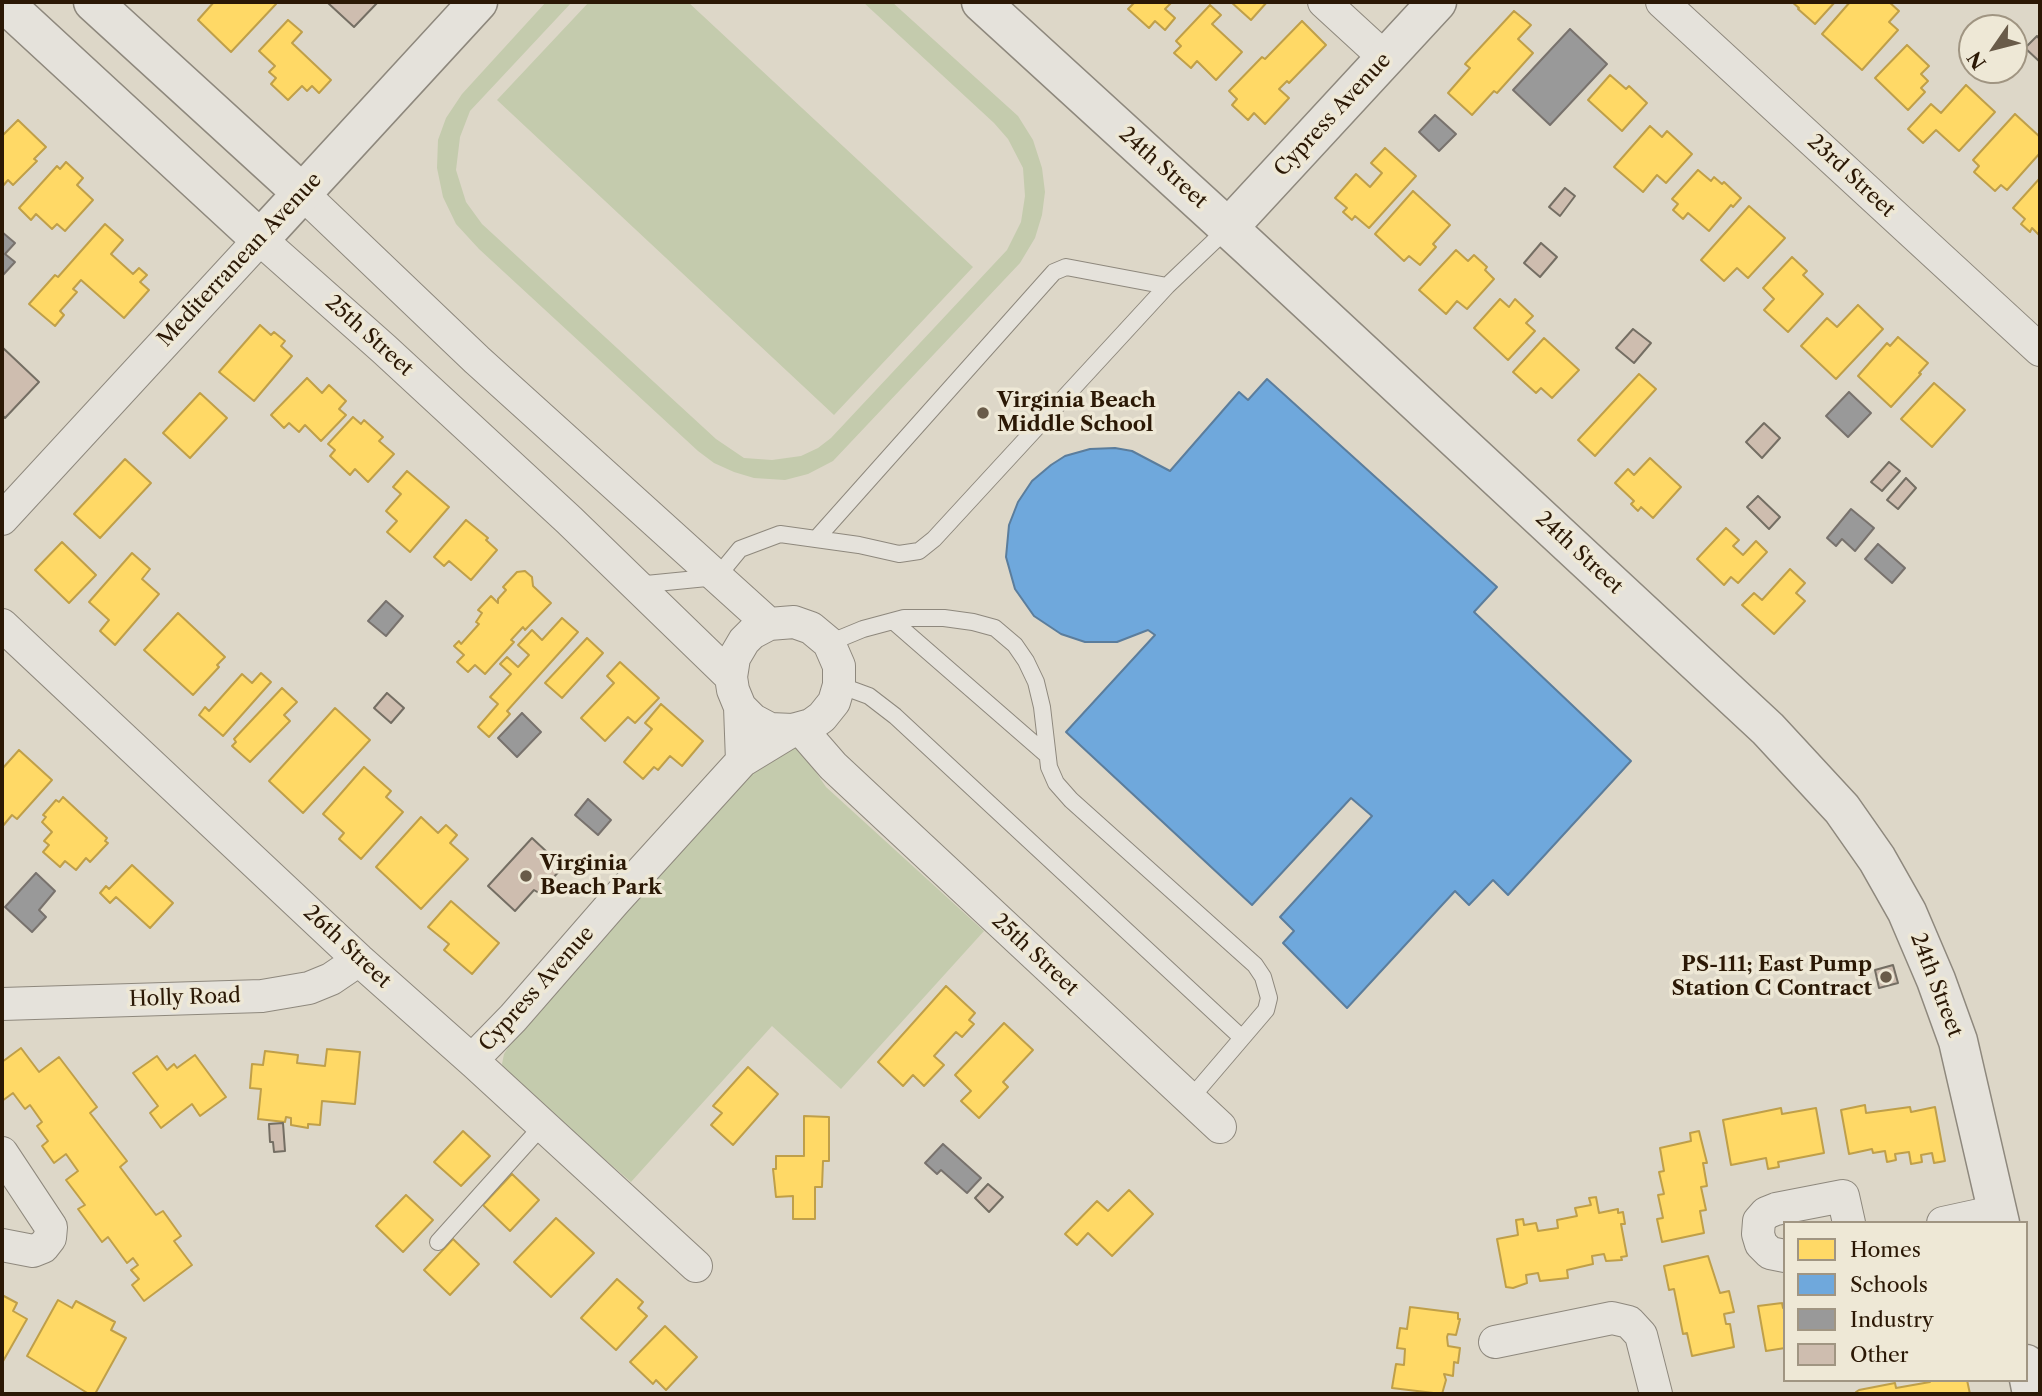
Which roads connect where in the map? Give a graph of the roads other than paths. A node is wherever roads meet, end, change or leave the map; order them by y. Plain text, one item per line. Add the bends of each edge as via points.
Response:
1 (3, 2) edge
2 (93, 2) edge
3 (478, 2) edge
4 (981, 2) edge
5 (1324, 2) edge
6 (1437, 2) edge
7 (1662, 2) edge
8 (1385, 58) junction
9 (302, 193) junction
10 (1228, 228) junction
11 (260, 239) junction
12 (1167, 286) junction
13 (2040, 350) edge
14 (2, 519) edge
15 (816, 539) junction
16 (717, 577) junction
17 (636, 585) junction
18 (893, 621) junction
19 (769, 624) junction
20 (2, 625) edge
21 (829, 643) junction
22 (731, 677) junction
23 (836, 694) junction
24 (740, 707) junction
25 (797, 729) junction
26 (1047, 755) junction
27 (742, 761) junction
28 (851, 783) junction
29 (359, 960) junction
30 (2, 1004) edge
31 (1242, 1038) junction
32 (472, 1060) junction
33 (1190, 1099) junction
34 (543, 1125) junction
35 (1220, 1127) dead end
36 (2, 1153) edge
37 (1999, 1217) edge
38 (1849, 1221) edge
39 (1962, 1221) edge
40 (438, 1242) dead end
41 (2, 1245) edge
42 (1783, 1256) edge
43 (696, 1266) dead end
44 (1495, 1342) dead end
45 (2028, 1374) edge
46 (1656, 1394) edge
47 (2032, 1394) edge

1 - 11 street, 25th Street
2 - 9 street
3 - 9 street, Mediterranean Avenue
4 - 10 street, 24th Street
5 - 8 street
6 - 8 street, Cypress Avenue
7 - 13 street, 23rd Street
8 - 10 street, Cypress Avenue
9 - 11 street, Mediterranean Avenue
9 - 16 street via 477,360
10 - 12 lane
10 - 37 street, 24th Street via 1768,729 1842,809 1907,912 1936,980 1958,1041
11 - 14 street, Mediterranean Avenue
11 - 17 street, 25th Street
12 - 15 lane via 919,551 899,554
12 - 15 lane via 1066,267 1054,272
15 - 16 lane via 780,534 740,549
16 - 17 lane
16 - 19 street
17 - 22 street, 25th Street
18 - 21 lane
18 - 26 lane
18 - 26 lane via 944,618 973,622 995,628 1016,645 1036,682
19 - 21 street via 794,622 811,628
19 - 22 street via 744,641 734,658
20 - 29 street, 26th Street
21 - 23 street, 25th Street via 839,666
22 - 24 street, 25th Street
23 - 25 street via 822,717
23 - 28 street, 25th Street via 827,732 833,754
23 - 31 lane via 869,696 895,716
24 - 25 street via 770,729
24 - 27 street
25 - 27 street, Cypress Avenue
25 - 28 street, 25th Street
26 - 31 lane via 1056,783 1072,800 1255,965 1269,998 1266,1010
27 - 32 street, Cypress Avenue
28 - 33 street, 25th Street
29 - 30 street, Holly Road via 309,988 262,996
29 - 32 street, 26th Street
31 - 33 lane
32 - 34 street, 26th Street
33 - 35 street, 25th Street
34 - 40 lane
34 - 43 street, 26th Street
36 - 41 street via 51,1227 50,1238 33,1251
37 - 39 street
38 - 42 street via 1843,1196 1766,1213 1759,1221 1761,1244 1770,1253
44 - 46 street via 1612,1318 1629,1322 1641,1335
45 - 47 street

